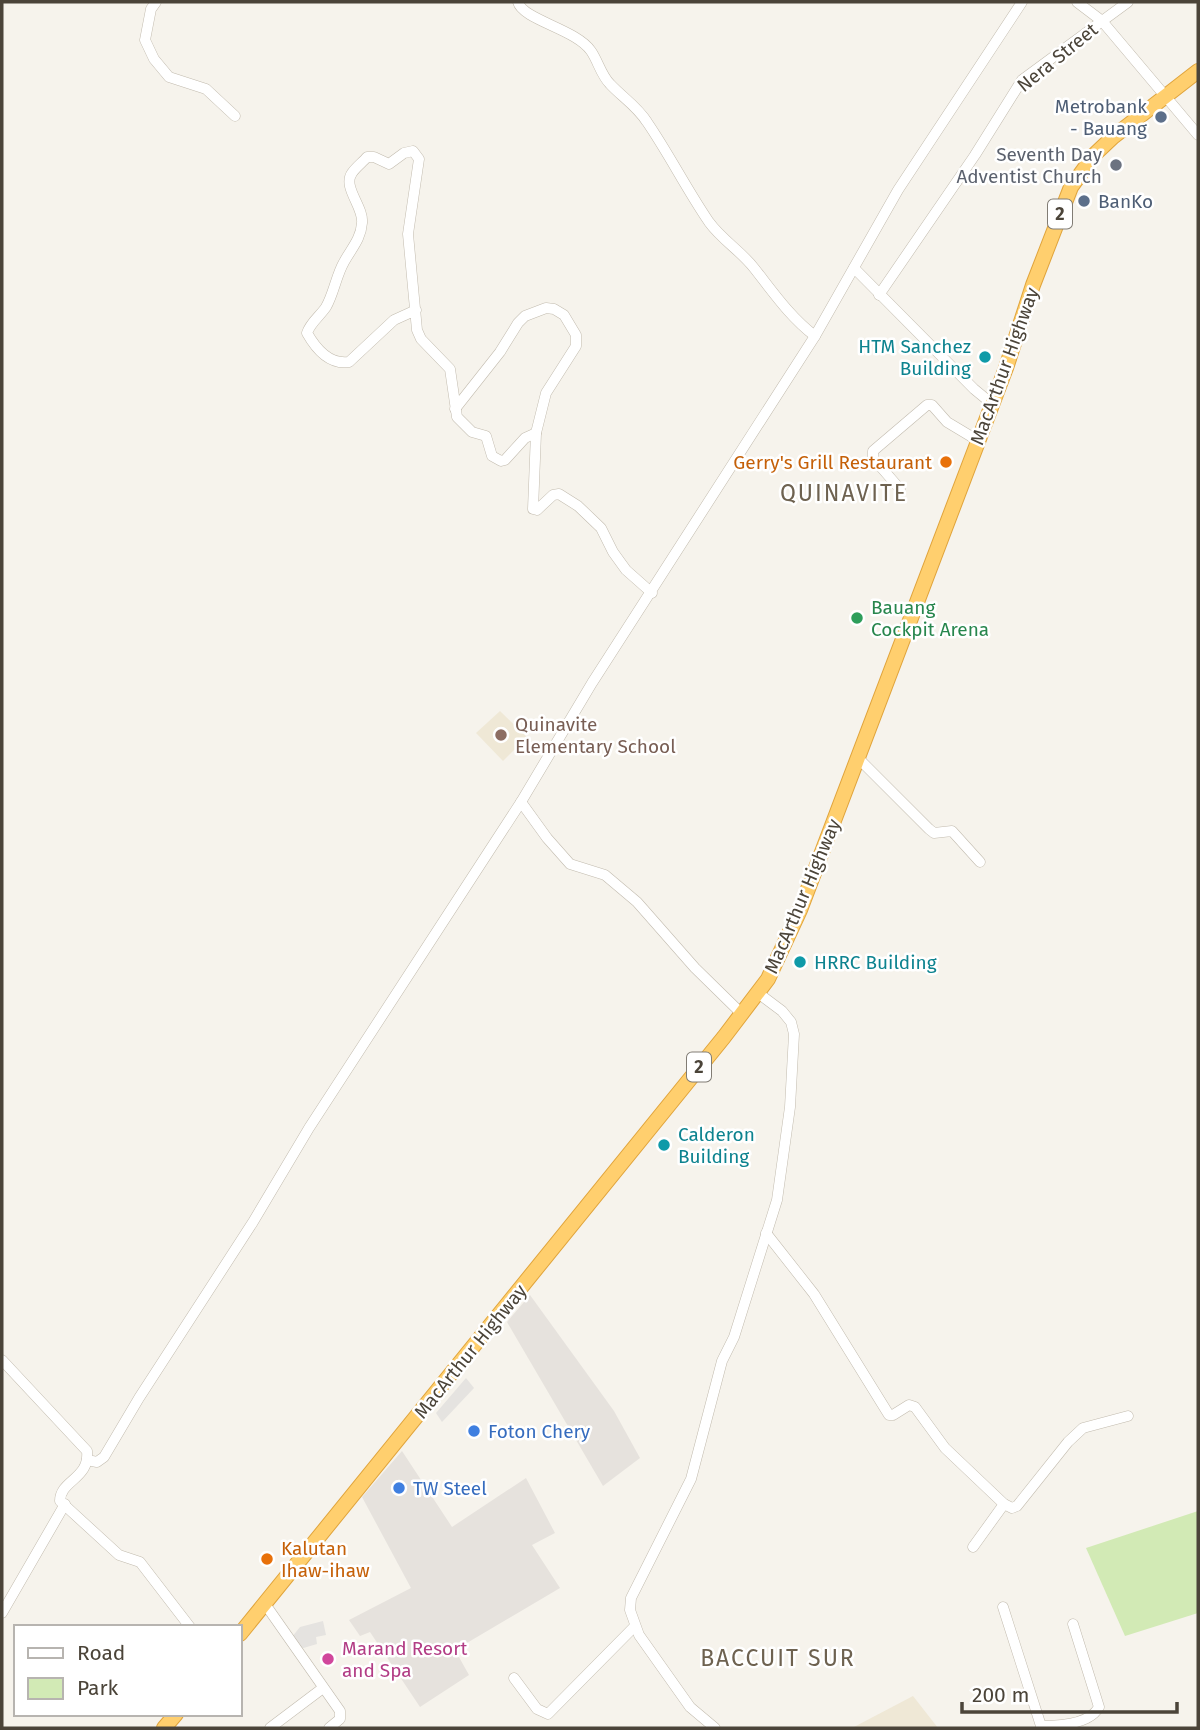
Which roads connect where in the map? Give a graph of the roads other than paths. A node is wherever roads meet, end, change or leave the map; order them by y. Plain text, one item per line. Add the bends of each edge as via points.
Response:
1 (156, 2) edge
2 (518, 2) edge
3 (1022, 2) edge
4 (1077, 2) edge
5 (1128, 2) edge
6 (1102, 21) junction
7 (1198, 71) edge
8 (1166, 96) junction
9 (235, 116) dead end
10 (1198, 135) edge
11 (854, 268) junction
12 (879, 295) junction
13 (416, 310) junction
14 (815, 336) junction
15 (991, 403) junction
16 (455, 410) junction
17 (536, 433) junction
18 (978, 440) junction
19 (900, 489) dead end
20 (652, 593) junction
21 (857, 757) junction
22 (521, 802) junction
23 (980, 862) dead end
24 (758, 993) junction
25 (742, 1014) junction
26 (766, 1233) junction
27 (2, 1360) edge
28 (1128, 1416) dead end
29 (88, 1460) junction
30 (65, 1504) junction
31 (1004, 1504) junction
32 (973, 1548) dead end
33 (265, 1604) junction
34 (1003, 1607) dead end
35 (2, 1614) edge
36 (1073, 1624) dead end
37 (188, 1625) edge
38 (635, 1626) junction
39 (242, 1632) edge
40 (514, 1678) dead end
41 (323, 1688) junction
42 (1074, 1725) edge
43 (270, 1728) edge
44 (329, 1728) edge
45 (715, 1728) edge

1 - 9 street via 145,40 154,59 169,77 206,89
2 - 14 street via 527,14 550,22 588,46 607,81 647,121 711,225
3 - 11 street via 898,190
4 - 6 street
5 - 6 street, Nera Street
6 - 8 street
6 - 12 street, Nera Street via 1015,88
7 - 8 highway, MacArthur Highway / 2
8 - 10 street
8 - 15 highway, MacArthur Highway / 2 via 1095,154 1071,187
11 - 12 street
11 - 14 street
12 - 15 street
13 - 13 street via 394,320 349,362 329,360 307,333 325,309 363,223 349,184 351,174 368,158 389,164 409,150 419,159 408,234
13 - 16 street via 421,339 450,369
14 - 20 street
15 - 18 highway, MacArthur Highway / 2
16 - 17 street via 467,429 486,436 492,456 501,461
16 - 17 street via 518,323 533,312 554,309 572,326 576,346 546,393
17 - 20 street via 533,510 559,494 578,506 601,528 626,570
18 - 19 street via 927,405 873,451 873,458
18 - 21 highway, MacArthur Highway / 2
20 - 22 street
21 - 23 street via 929,829 934,833 951,831
21 - 24 highway, MacArthur Highway / 2 via 800,909
22 - 25 street via 570,864 605,874
22 - 29 street via 104,1457
24 - 25 highway, MacArthur Highway / 2
24 - 26 street via 782,1011 794,1034 777,1200
25 - 33 highway, MacArthur Highway / 2
26 - 31 street via 814,1294 889,1415 913,1406 952,1455
26 - 38 street via 734,1337 722,1361 691,1479 631,1598
27 - 29 street via 84,1447
28 - 31 street via 1083,1428 1017,1506
29 - 30 street via 84,1471 62,1492 60,1500
30 - 35 street
30 - 37 street via 119,1555 140,1562
31 - 32 street
33 - 39 highway, MacArthur Highway / 2
33 - 41 street
34 - 42 street via 1039,1723
36 - 42 street via 1099,1704 1094,1714
38 - 40 street via 548,1714 537,1709
38 - 45 street via 690,1707
41 - 43 street
41 - 44 street via 341,1716

